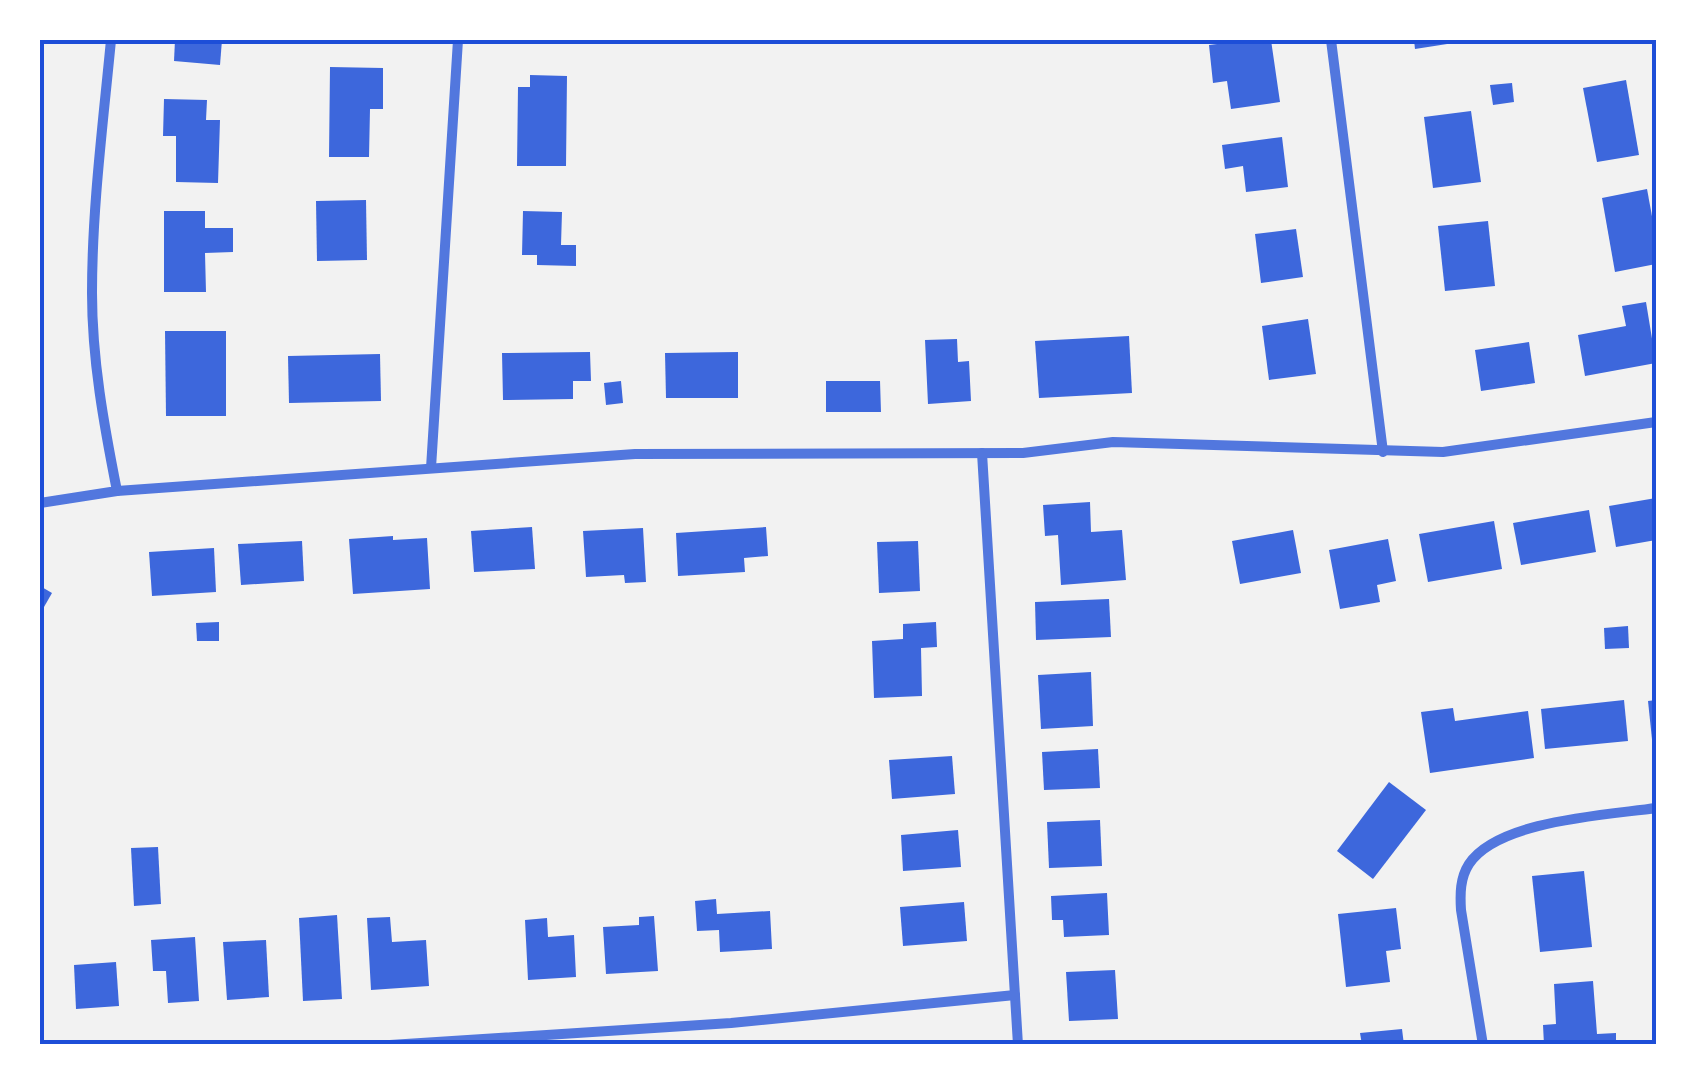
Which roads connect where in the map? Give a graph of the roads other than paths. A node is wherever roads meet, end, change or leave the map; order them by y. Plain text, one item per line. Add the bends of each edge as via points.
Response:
1 (111, 40) edge
2 (458, 40) edge
3 (1330, 40) edge
4 (1656, 422) edge
5 (1383, 452) junction
6 (982, 453) junction
7 (431, 468) junction
8 (117, 491) junction
9 (40, 503) edge
10 (1656, 808) edge
11 (1014, 995) junction
12 (390, 1045) edge
13 (1018, 1045) edge
14 (1483, 1045) edge

1 - 8 street via 92,293 96,366
2 - 7 street
3 - 5 street
4 - 5 street via 1443,452
5 - 6 street via 1113,442
6 - 7 street via 635,454
6 - 11 street
7 - 8 street
8 - 9 street
10 - 14 street via 1517,832 1469,863 1461,910
11 - 12 street via 731,1023
11 - 13 street

